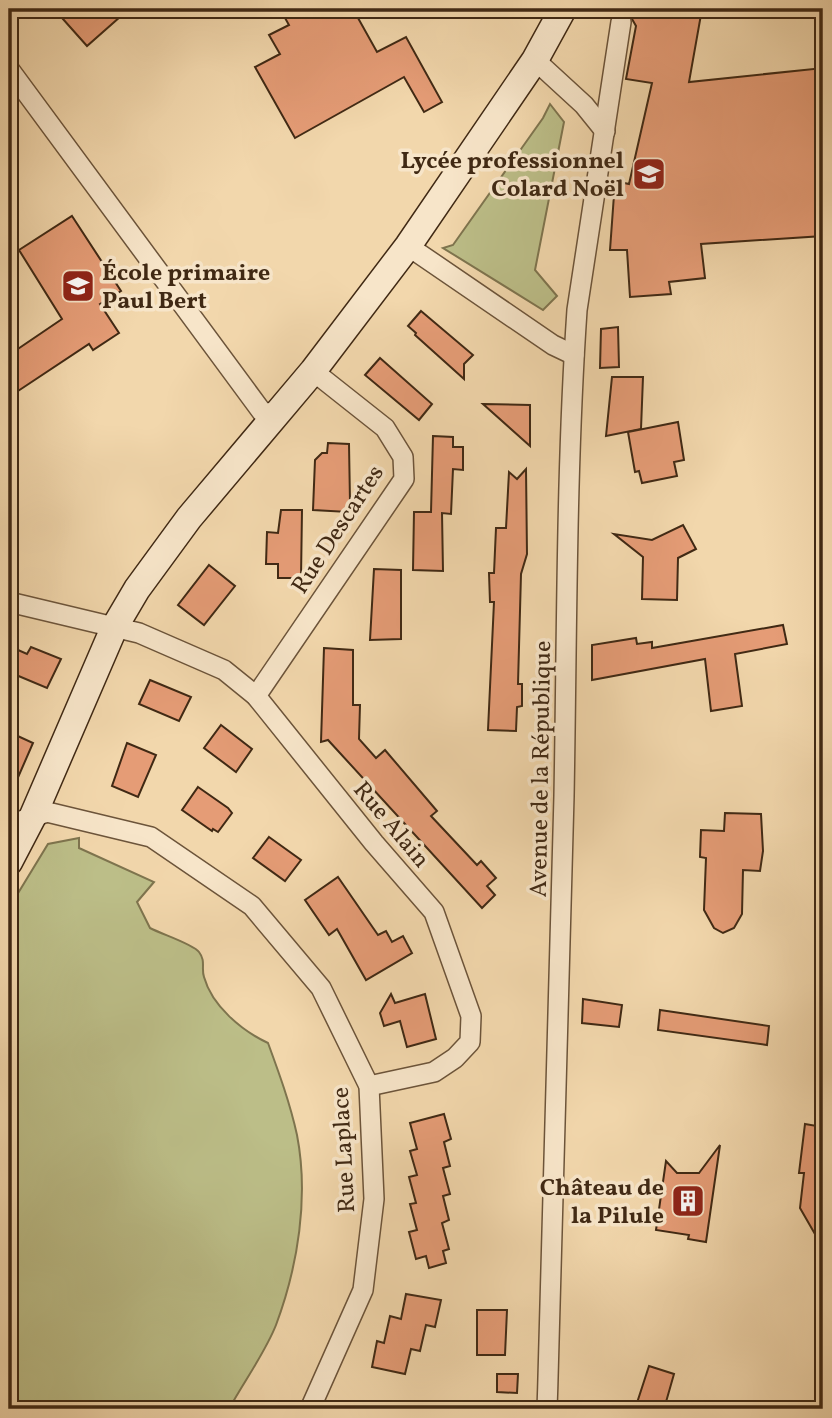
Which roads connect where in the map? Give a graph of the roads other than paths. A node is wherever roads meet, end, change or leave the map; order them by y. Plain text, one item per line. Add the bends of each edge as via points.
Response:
1 (563, 9) edge
2 (621, 22) dead end
3 (535, 60) junction
4 (9, 69) edge
5 (605, 131) junction
6 (408, 246) junction
7 (574, 355) junction
8 (313, 370) junction
9 (275, 415) junction
10 (9, 602) edge
11 (114, 628) junction
12 (256, 696) junction
13 (20, 820) edge
14 (9, 862) edge
15 (369, 1086) junction
16 (310, 1409) edge
17 (548, 1409) edge

1 - 3 street
2 - 5 street, Avenue de la République
3 - 5 street
3 - 6 street
4 - 9 street via 262,412
5 - 7 street, Avenue de la République
6 - 7 street
6 - 8 street
7 - 17 street, Avenue de la République
8 - 9 street
8 - 12 street, Rue Descartes via 385,428 403,457 404,479
9 - 11 street via 151,568
10 - 11 street, Rue Alain
11 - 12 street, Rue Alain via 139,633 224,670
11 - 13 street
12 - 15 street, Rue Alain via 434,912 468,1004 470,1042 455,1058 434,1072
13 - 14 street
13 - 15 street, Rue Laplace via 47,811 151,837 252,906 321,988
15 - 16 street, Rue Laplace via 374,1199 363,1290

